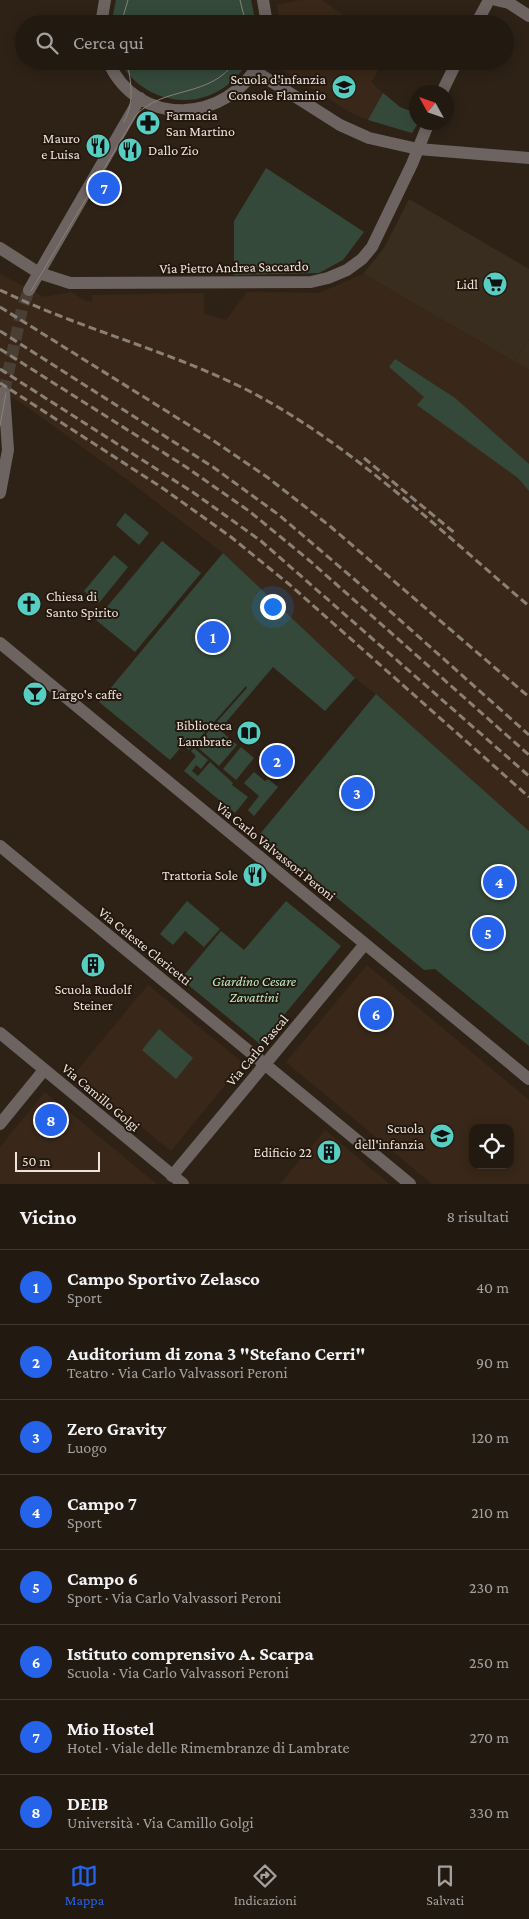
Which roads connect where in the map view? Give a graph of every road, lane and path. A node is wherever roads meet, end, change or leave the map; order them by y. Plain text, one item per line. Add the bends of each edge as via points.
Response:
1 (105, 0) edge
2 (263, 0) edge
3 (489, 0) edge
4 (496, 0) edge
5 (102, 15) edge
6 (266, 15) edge
7 (481, 15) edge
8 (529, 16) edge
9 (114, 70) edge
10 (254, 70) edge
11 (263, 70) edge
12 (453, 70) edge
13 (445, 85) edge
14 (140, 98) junction
15 (426, 130) edge
16 (418, 149) junction
17 (529, 158) edge
18 (0, 248) edge
19 (39, 273) junction
20 (29, 290) tunnel mouth
21 (0, 398) edge
22 (3, 436) edge
23 (0, 494) edge
24 (1, 646) edge
25 (0, 846) edge
26 (365, 944) junction
27 (0, 1033) edge
28 (265, 1064) junction
29 (44, 1070) junction
30 (529, 1079) edge
31 (0, 1124) edge
32 (172, 1176) junction
33 (183, 1184) edge
34 (410, 1184) edge

1 - 5 street
2 - 6 street
3 - 7 street
4 - 8 street via 509,3
9 - 14 street via 124,85
10 - 14 street via 231,96 201,109 168,109
11 - 16 street via 354,132
12 - 13 street
14 - 19 street
15 - 16 street, Via Pietro Andrea Saccardo
16 - 17 street
16 - 19 street, Via Pietro Andrea Saccardo via 372,248 347,270 328,278 311,282 70,283
18 - 19 street, Via Pietro Andrea Saccardo
19 - 20 street
21 - 22 street via 4,392
22 - 23 street via 8,450
24 - 26 street, Via Carlo Valvassori Peroni
25 - 28 street, Via Celeste Clericetti
26 - 28 street, Via Carlo Pascal
26 - 30 street, Via Carlo Valvassori Peroni
27 - 29 street, Via Camillo Golgi
28 - 32 street, Via Carlo Pascal
28 - 34 street, Via Celeste Clericetti
29 - 31 street
29 - 32 street, Via Camillo Golgi
32 - 33 street, Via Camillo Golgi

